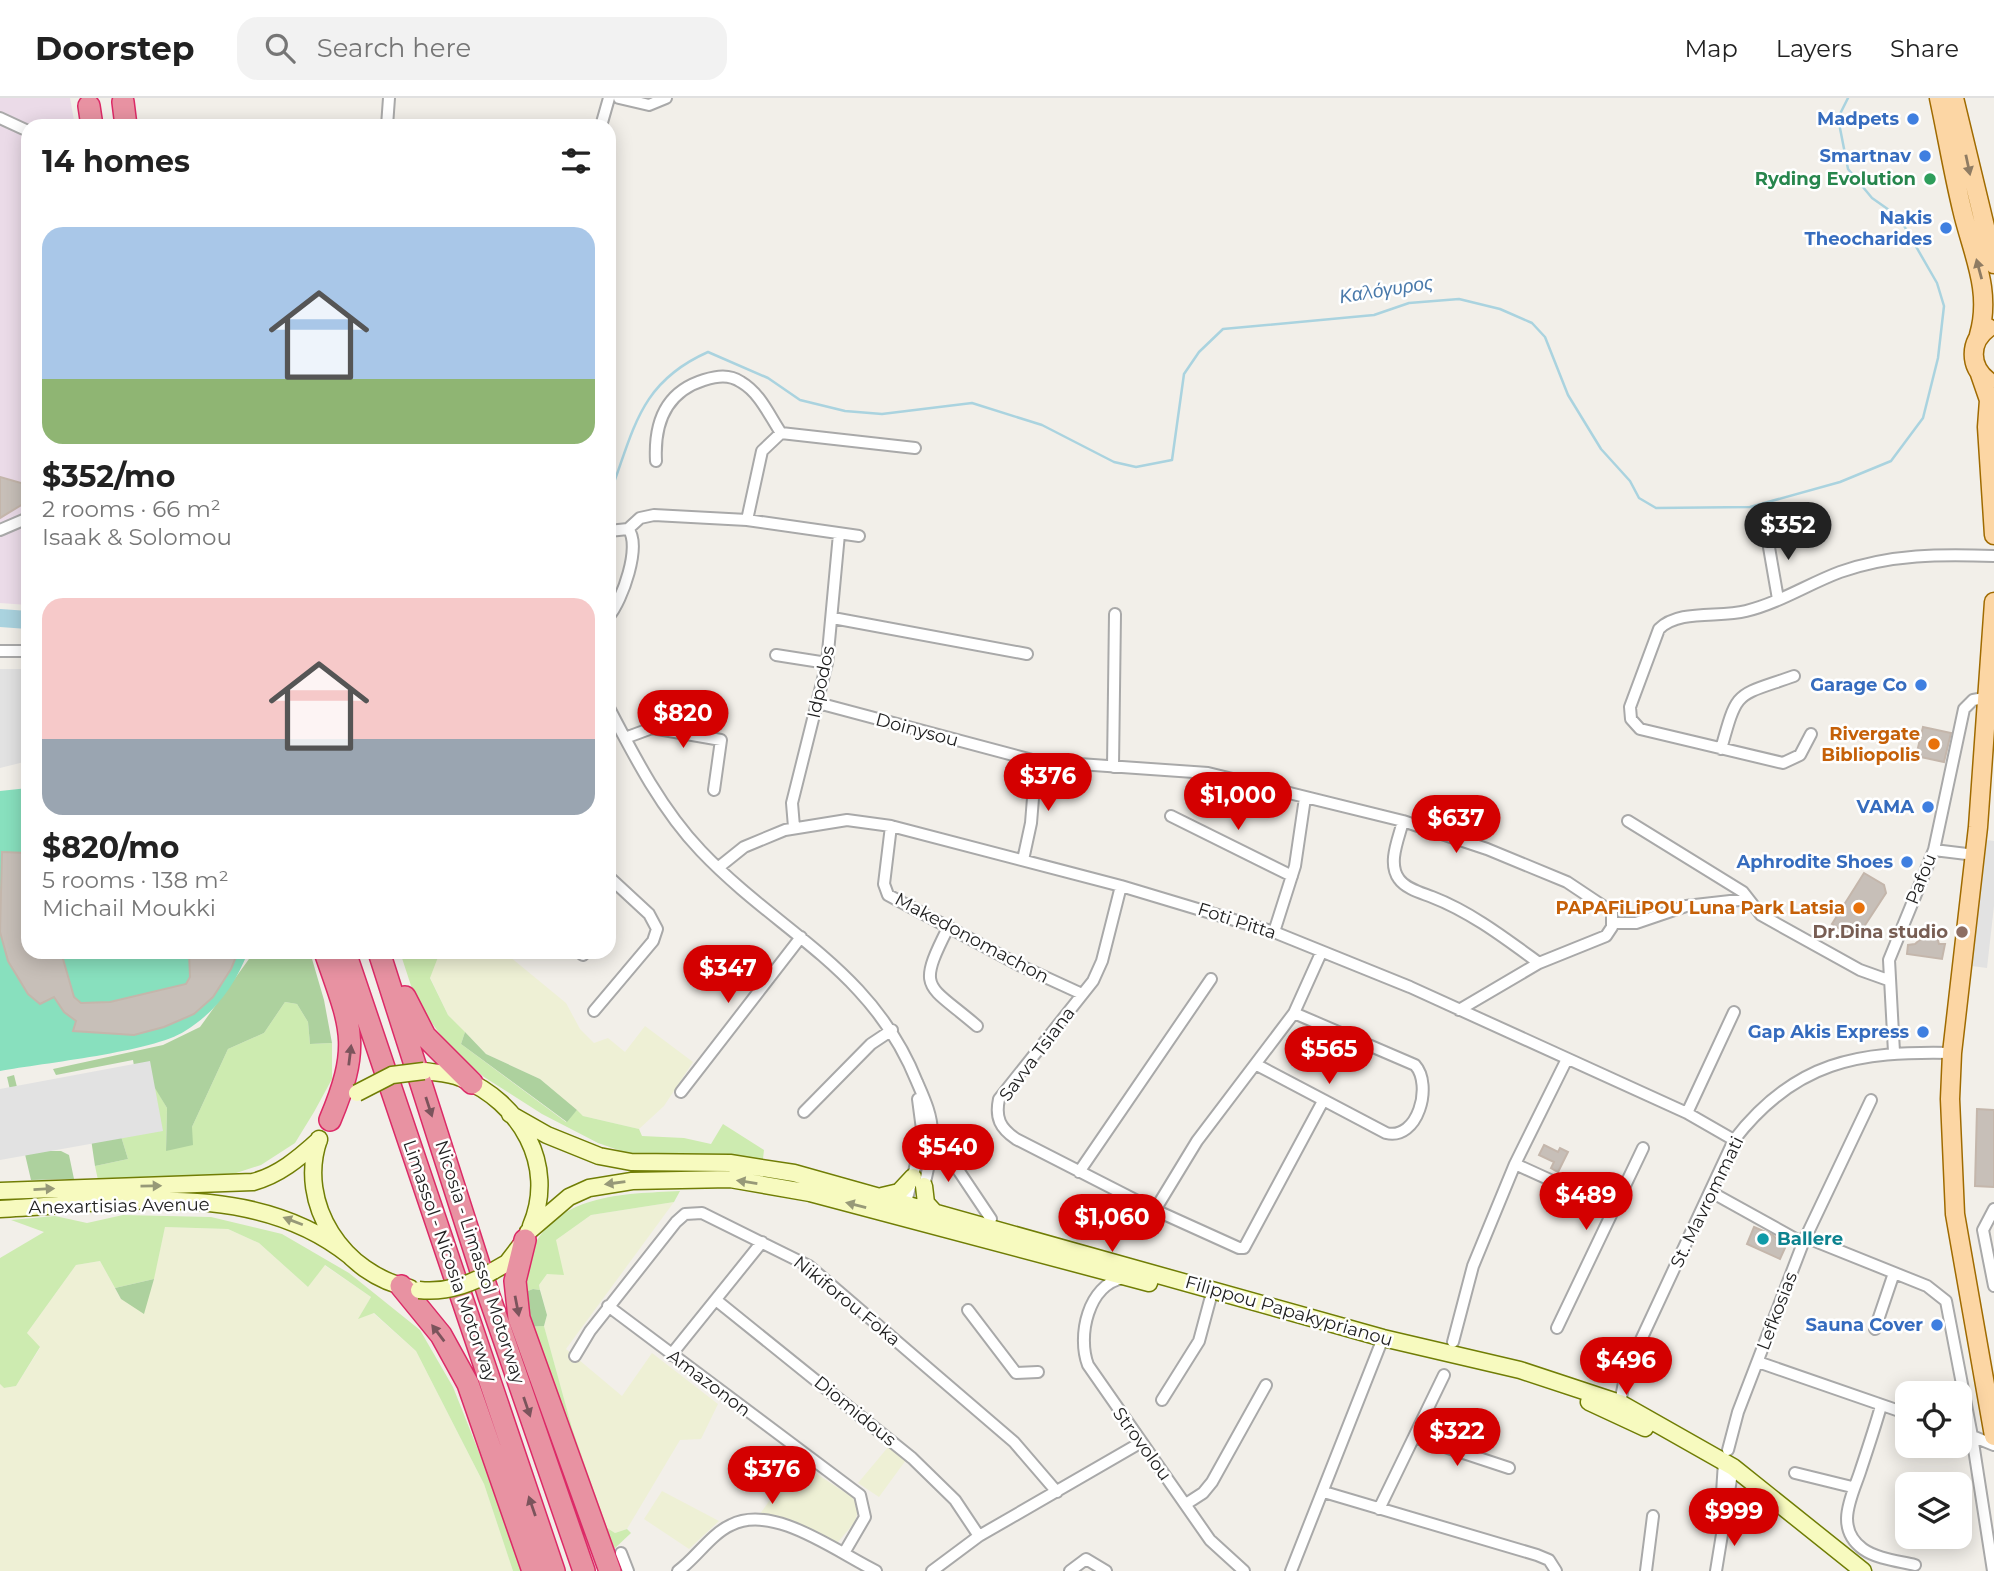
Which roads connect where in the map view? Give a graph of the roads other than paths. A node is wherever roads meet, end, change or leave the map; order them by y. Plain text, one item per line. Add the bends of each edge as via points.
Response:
1 (389, 98) edge
2 (609, 98) edge
3 (619, 98) edge
4 (666, 98) edge
5 (1939, 98) edge
6 (1954, 98) edge
7 (123, 102) dead end
8 (0, 118) edge
9 (125, 119) edge
10 (388, 119) edge
11 (603, 119) edge
12 (21, 128) edge
13 (1989, 230) edge
14 (1994, 264) edge
15 (1987, 330) edge
16 (1987, 379) edge
17 (781, 433) junction
18 (915, 448) dead end
19 (656, 461) dead end
20 (747, 520) junction
21 (21, 521) edge
22 (628, 529) junction
23 (0, 530) edge
24 (616, 530) edge
25 (1766, 530) dead end
26 (839, 534) junction
27 (1994, 535) edge
28 (859, 537) dead end
29 (1994, 556) edge
30 (1778, 599) junction
31 (1994, 603) edge
32 (616, 604) edge
33 (1115, 614) dead end
34 (833, 618) junction
35 (0, 651) edge
36 (21, 651) edge
37 (1027, 654) dead end
38 (776, 655) dead end
39 (827, 663) junction
40 (1794, 676) dead end
41 (1990, 697) junction
42 (818, 703) junction
43 (616, 721) edge
44 (1811, 734) dead end
45 (625, 738) junction
46 (1720, 749) junction
47 (1036, 761) junction
48 (1113, 767) junction
49 (714, 790) dead end
50 (1305, 798) junction
51 (1171, 816) dead end
52 (1403, 821) junction
53 (1629, 821) dead end
54 (891, 826) junction
55 (794, 827) junction
56 (1934, 850) junction
57 (1975, 855) junction
58 (1023, 860) junction
59 (719, 867) junction
60 (1292, 876) junction
61 (616, 883) edge
62 (1121, 886) junction
63 (1748, 899) junction
64 (1612, 917) junction
65 (948, 928) junction
66 (1274, 932) junction
67 (801, 937) junction
68 (1321, 953) junction
69 (327, 959) edge
70 (347, 959) edge
71 (381, 959) edge
72 (392, 959) edge
73 (1539, 963) junction
74 (1211, 979) dead end
75 (1888, 980) junction
76 (1082, 994) junction
77 (1459, 1010) junction
78 (594, 1011) dead end
79 (1734, 1012) dead end
80 (1294, 1013) junction
81 (977, 1027) dead end
82 (892, 1030) junction
83 (1894, 1052) junction
84 (1952, 1053) junction
85 (1567, 1059) junction
86 (1257, 1065) junction
87 (912, 1069) junction
88 (472, 1083) junction
89 (681, 1092) dead end
90 (1871, 1100) dead end
91 (1323, 1101) junction
92 (804, 1112) dead end
93 (1687, 1113) junction
94 (510, 1114) junction
95 (330, 1120) junction
96 (932, 1131) junction
97 (318, 1140) junction
98 (1734, 1140) junction
99 (1643, 1149) dead end
100 (1515, 1164) junction
101 (1079, 1172) junction
102 (918, 1182) junction
103 (0, 1191) edge
104 (1711, 1192) junction
105 (876, 1196) junction
106 (0, 1209) edge
107 (1614, 1209) junction
108 (1994, 1209) edge
109 (1154, 1210) junction
110 (911, 1212) junction
111 (936, 1214) junction
112 (991, 1219) dead end
113 (527, 1236) junction
114 (1804, 1240) junction
115 (762, 1242) junction
116 (350, 1256) junction
117 (1088, 1266) junction
118 (1894, 1273) junction
119 (1127, 1277) junction
120 (1994, 1286) edge
121 (410, 1288) junction
122 (716, 1300) junction
123 (1096, 1300) junction
124 (1210, 1300) junction
125 (608, 1306) junction
126 (968, 1310) dead end
127 (1557, 1328) dead end
128 (1875, 1329) dead end
129 (1453, 1342) dead end
130 (1381, 1343) junction
131 (671, 1355) junction
132 (575, 1356) dead end
133 (1758, 1363) junction
134 (1038, 1372) dead end
135 (1626, 1373) junction
136 (1444, 1375) dead end
137 (1959, 1381) edge
138 (1266, 1385) dead end
139 (1601, 1396) junction
140 (1162, 1400) dead end
141 (1620, 1403) junction
142 (1881, 1406) junction
143 (1895, 1410) edge
144 (1972, 1436) joint
145 (1994, 1436) edge
146 (1415, 1437) junction
147 (1140, 1443) junction
148 (1994, 1445) edge
149 (1728, 1466) junction
150 (1509, 1468) dead end
151 (1795, 1473) dead end
152 (1852, 1487) junction
153 (1057, 1492) junction
154 (1324, 1492) junction
155 (1757, 1499) junction
156 (1186, 1504) junction
157 (1379, 1509) junction
158 (1723, 1513) junction
159 (1653, 1516) dead end
160 (979, 1536) junction
161 (844, 1553) junction
162 (610, 1562) edge
163 (1915, 1565) dead end
164 (1556, 1569) edge
165 (533, 1571) edge
166 (554, 1571) edge
167 (583, 1571) edge
168 (628, 1571) edge
169 (678, 1571) edge
170 (876, 1571) edge
171 (932, 1571) edge
172 (1070, 1571) edge
173 (1107, 1571) edge
174 (1244, 1571) edge
175 (1291, 1571) edge
176 (1646, 1571) edge
177 (1716, 1571) edge
178 (1846, 1571) edge
179 (1863, 1571) edge
180 (1993, 1571) edge

1 - 10 street
2 - 11 street
3 - 4 street via 649,105
15 -> 5 main road via 1984,289 1962,211
6 -> 13 main road
7 - 9 highway
8 - 12 street
13 - 14 main road
15 - 16 main road via 1973,355
16 - 27 main road
17 - 18 street
17 - 19 street via 748,387 733,378 716,376 684,389 664,409 656,433
17 - 20 street via 771,439 760,457
20 - 22 street via 654,515 640,518
20 - 26 street
21 - 23 street
22 - 24 street
22 - 32 street via 634,542 632,557
25 - 30 street
26 - 28 street
26 - 34 street, Idpodos
29 - 30 street via 1895,558 1840,572
30 - 46 street via 1732,614 1674,619 1656,633 1631,703 1632,719 1645,731
31 - 41 main road
33 - 48 street
34 - 37 street
34 - 39 street, Idpodos
35 - 36 street
38 - 39 street
39 - 42 street, Idpodos
40 - 46 street via 1739,697
41 - 56 street, Pafou via 1973,700 1964,709
41 - 57 main road
42 - 47 street, Doinysou
42 - 55 street, Idpodos via 792,803
43 - 45 street
44 - 46 street via 1803,752 1788,762
45 - 49 street via 652,728 721,740
45 - 59 street via 677,822
47 - 48 street, Doinysou
47 - 58 street
48 - 50 street, Doinysou via 1208,773
50 - 52 street, Doinysou
50 - 60 street
51 - 60 street
52 - 64 street, Doinysou via 1567,882
52 - 73 street via 1394,856 1399,880 1479,922
53 - 63 street via 1729,882
54 - 55 street, Foti Pitta via 847,820
54 - 58 street, Foti Pitta
54 - 65 street, Makedonomachon via 885,890
55 - 59 street, Foti Pitta via 744,847
56 - 57 street
56 - 75 street, Pafou via 1889,960
57 - 84 main road
58 - 62 street, Foti Pitta
59 - 67 street
60 - 66 street
61 - 78 street via 649,914 657,929 653,941
62 - 66 street, Foti Pitta
62 - 76 street, Savva Tsiana via 1102,961
63 - 64 street via 1686,906 1636,923
63 - 75 street via 1761,915 1860,970
64 - 73 street via 1609,932 1601,939
65 - 76 street, Makedonomachon
65 - 81 street via 929,965 928,979
66 - 68 street, Foti Pitta
67 - 82 street via 839,968
67 - 89 street
68 - 77 street, Foti Pitta
68 - 80 street
95 -> 69 highway via 350,1063 352,1037
166 -> 70 highway, Limassol - Nicosia Motorway
71 -> 167 highway, Nicosia - Limassol Motorway
72 - 88 highway via 425,1037
73 - 77 street
74 - 101 street
75 - 83 street, Pafou
76 - 101 street, Savva Tsiana via 1001,1096 997,1113 1000,1125 1010,1135
77 - 85 street, Foti Pitta
79 - 93 street
80 - 86 street
80 - 91 street via 1402,1057 1418,1068 1424,1079 1409,1128 1394,1134
82 - 87 street
82 - 92 street via 871,1044
83 - 84 street, St. Mavrommati
83 - 98 street, St. Mavrommati via 1851,1059 1809,1075 1766,1105
84 - 145 main road via 1954,1202
85 - 93 street, Foti Pitta
85 - 100 street
86 - 91 street
86 - 109 street via 1197,1142
87 - 96 street
87 - 102 street via 923,1125
88 - 94 main road
88 - 95 main road, bridge via 424,1071 392,1075 357,1093
90 - 114 street, Lefkosias
91 - 109 street, Savva Tsiana via 1244,1248 1226,1245
93 - 98 street, Foti Pitta
94 - 105 main road, Filippou Papakyprianou via 599,1156 631,1162 730,1163 794,1173
94 - 113 main road via 531,1139 539,1171 536,1216
95 - 97 main road
96 - 102 street
96 - 112 street
103 -> 97 main road, Anexartisias Avenue via 253,1182 272,1177
97 - 116 main road via 312,1168 315,1198 326,1224
98 - 104 street, St. Mavrommati
99 - 107 street
100 - 107 street
100 - 129 street via 1473,1266
101 - 109 street, Savva Tsiana
102 - 105 main road
102 - 110 street
102 - 111 main road
104 - 114 street
104 - 135 street, St. Mavrommati
105 - 110 main road, Filippou Papakyprianou
116 -> 106 main road, Anexartisias Avenue via 303,1224 231,1205 190,1201
107 - 127 street
108 - 120 street via 1983,1230
110 - 111 main road, Filippou Papakyprianou
110 -> 113 main road, Filippou Papakyprianou via 730,1179 632,1181 589,1188 569,1198
110 - 117 main road, Filippou Papakyprianou
111 - 130 main road, Filippou Papakyprianou
113 - 121 main road, bridge via 507,1263 460,1287 433,1292
113 -> 162 highway via 515,1281 519,1318
114 - 118 street
114 - 133 street, Lefkosias
115 - 122 street
115 - 125 street, Nikiforou Foka via 706,1214 685,1214
115 - 153 street, Nikiforou Foka via 802,1261 838,1290 1022,1450
116 - 121 main road via 381,1279
117 - 119 main road, Filippou Papakyprianou
117 - 123 street via 1098,1282
118 - 128 street
118 - 137 street via 1938,1291 1948,1304
119 - 123 street via 1109,1283
119 - 124 main road, Filippou Papakyprianou
165 -> 121 highway via 468,1384
122 - 131 street
122 - 160 street, Diomidous via 912,1458 955,1500
123 - 147 street, Strovolou via 1084,1331 1084,1356
124 - 130 main road, Filippou Papakyprianou
124 - 140 street via 1196,1347
125 - 131 street, Amazonon
125 - 132 street, Nikiforou Foka
126 - 134 street via 1016,1373
130 - 139 main road, Filippou Papakyprianou via 1520,1370
130 - 149 main road, Filippou Papakyprianou via 1518,1378 1583,1400
130 - 154 street
131 - 161 street, Amazonon via 860,1495 865,1517
133 - 142 street
133 - 149 street, Lefkosias via 1738,1412
135 - 139 street, St. Mavrommati
135 - 141 street, St. Mavrommati
136 - 146 street
138 - 156 street via 1212,1482
139 - 141 main road, Filippou Papakyprianou
141 - 149 main road, Filippou Papakyprianou
142 - 143 street
142 - 152 street
144 - 148 street
144 - 180 street
146 - 150 street
146 - 157 street
147 - 153 street
147 - 156 street, Strovolou
149 - 155 main road, Filippou Papakyprianou
149 - 158 street, Lefkosias
149 - 179 main road, Filippou Papakyprianou
151 - 152 street
152 - 163 street via 1848,1525 1855,1542 1878,1557
153 - 160 street
154 - 157 street
154 - 175 street
155 - 158 main road via 1737,1499
155 - 178 main road, Filippou Papakyprianou
156 - 174 street, Strovolou via 1210,1540
157 - 164 street via 1537,1555
158 - 177 street, Lefkosias
159 - 176 street
160 - 171 street
161 - 169 street via 790,1526 741,1522 727,1527
161 - 170 street
162 - 168 street
172 - 173 street via 1086,1559

